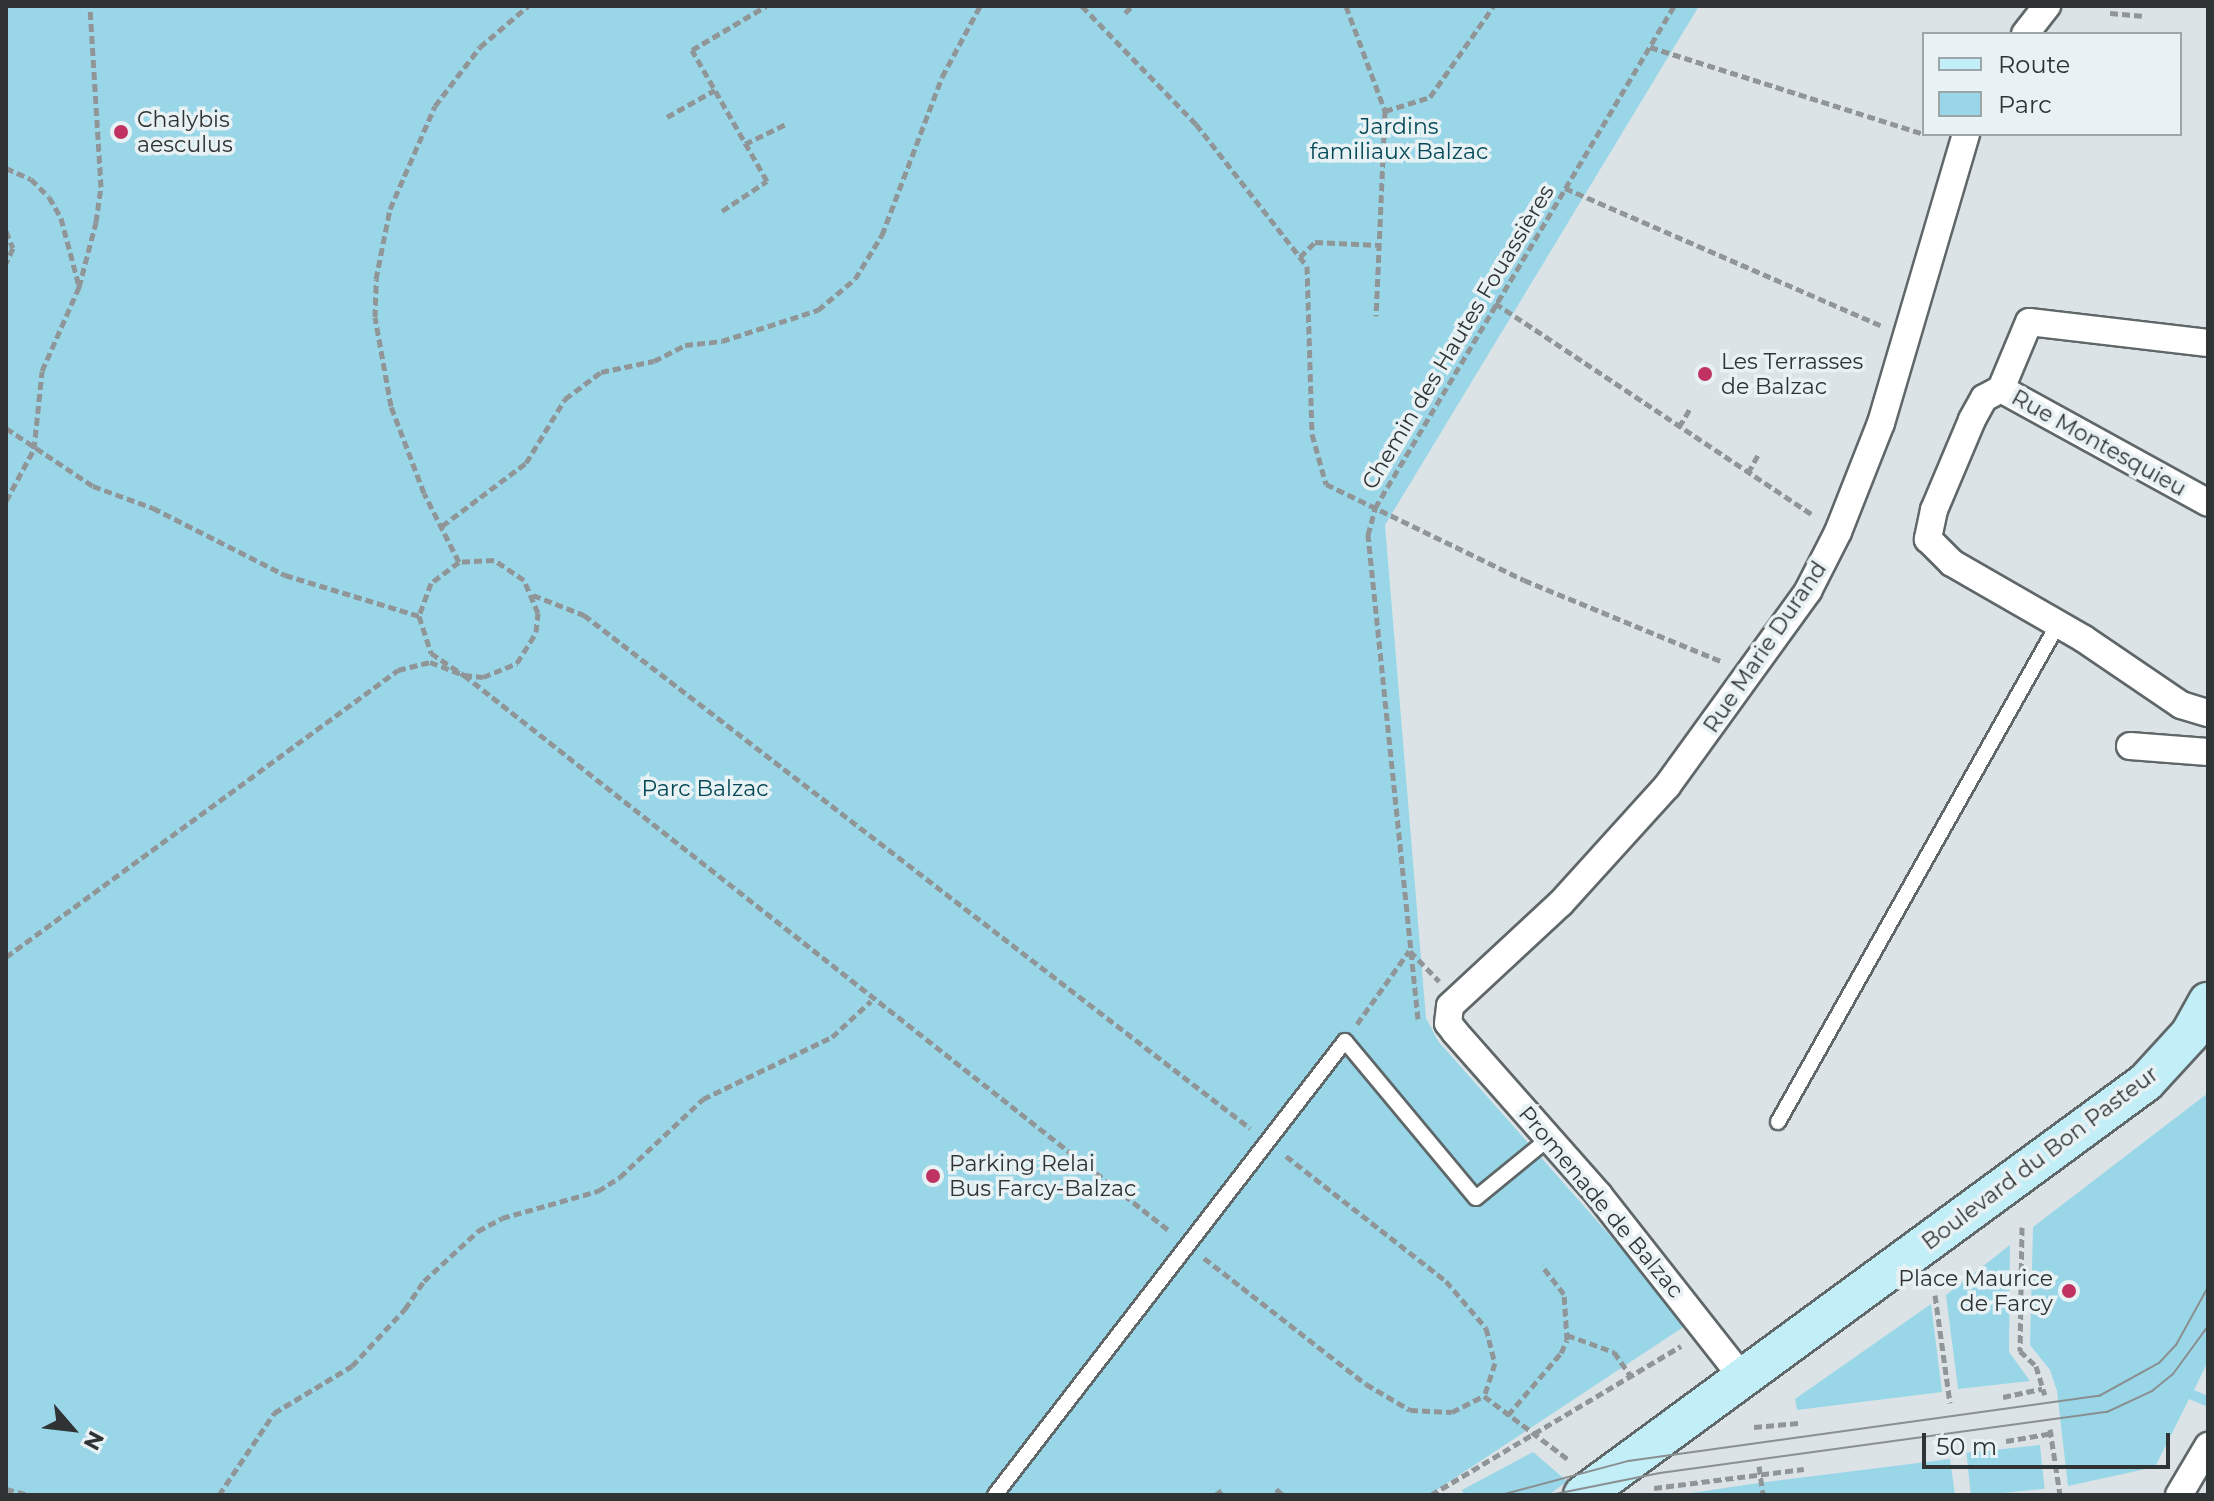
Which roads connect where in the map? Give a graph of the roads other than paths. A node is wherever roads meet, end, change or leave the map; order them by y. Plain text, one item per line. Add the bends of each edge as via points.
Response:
1 (2047, 6) edge
2 (2027, 32) edge
3 (1965, 136) edge
4 (2208, 343) edge
5 (2001, 389) junction
6 (2208, 503) edge
7 (2058, 624) junction
8 (2208, 713) edge
9 (2130, 746) dead end
10 (2208, 752) edge
11 (2208, 1002) edge
12 (1455, 1032) joint
13 (1778, 1122) dead end
14 (1548, 1139) junction
15 (1742, 1377) junction
16 (2208, 1446) edge
17 (995, 1495) edge
18 (1583, 1495) edge
19 (2179, 1495) edge

1 - 2 street
3 - 12 street, Rue Marie Durand via 1881,423 1838,532 1808,591 1657,798 1561,903 1450,1006 1448,1023
4 - 5 street, Rue Montesquieu via 2029,322
5 - 6 street, Rue Montesquieu
5 - 7 street via 1984,398 1972,420 1934,510 1928,539 1952,563
7 - 8 street via 2181,705
7 - 13 lane
9 - 10 street
11 - 15 street, Boulevard du Bon Pasteur via 2190,1034 2146,1082
12 - 14 street, Promenade de Balzac
14 - 15 street, Promenade de Balzac
14 - 17 lane via 1476,1198 1345,1041
15 - 18 street, Boulevard du Bon Pasteur
16 - 19 street

